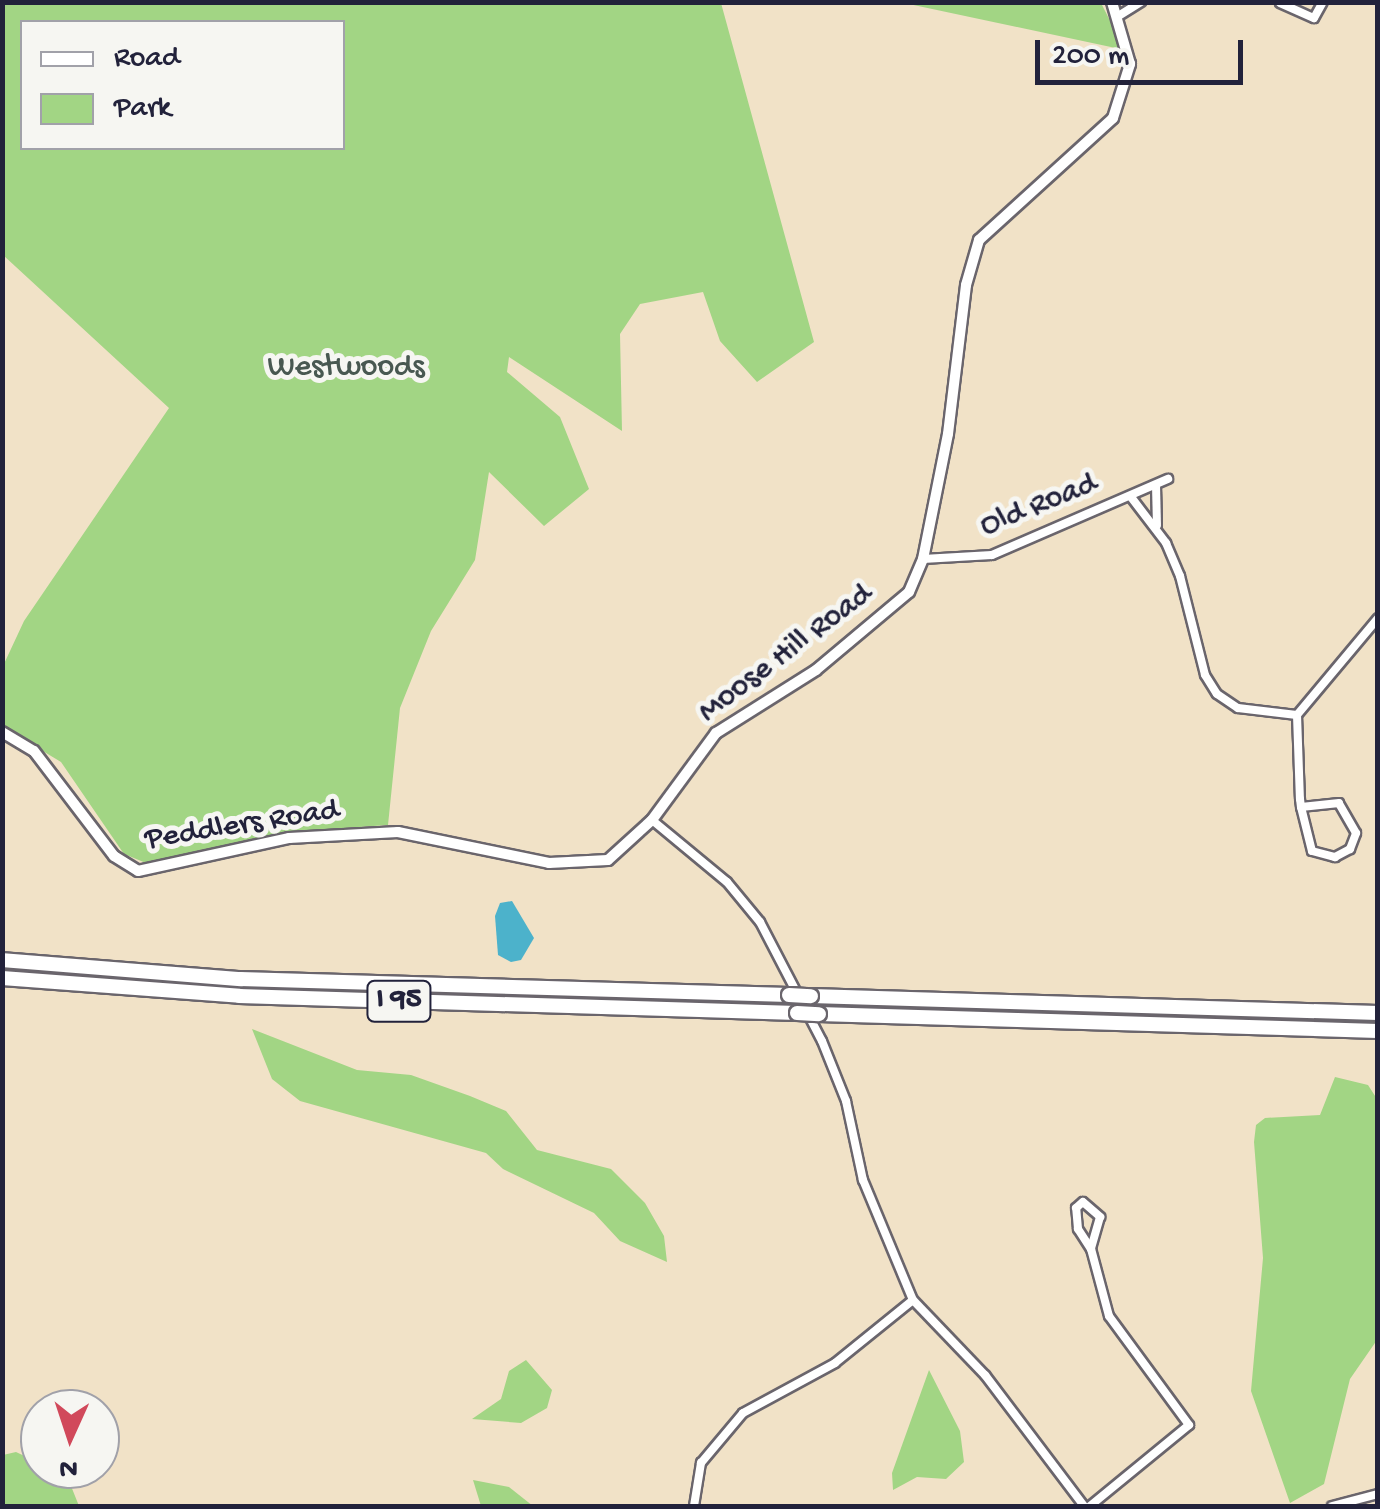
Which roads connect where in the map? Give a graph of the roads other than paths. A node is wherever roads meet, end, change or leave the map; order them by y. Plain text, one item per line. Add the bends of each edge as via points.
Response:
1 (1112, 2) edge
2 (1140, 2) edge
3 (1278, 2) edge
4 (1324, 2) edge
5 (1120, 16) junction
6 (1168, 479) dead end
7 (1156, 485) junction
8 (1130, 497) junction
9 (1157, 529) junction
10 (923, 558) junction
11 (1378, 618) edge
12 (1297, 716) junction
13 (2, 732) edge
14 (1302, 807) junction
15 (652, 820) junction
16 (2, 960) edge
17 (2, 978) edge
18 (1378, 1014) edge
19 (1378, 1030) edge
20 (1091, 1249) junction
21 (913, 1300) junction
22 (1378, 1494) edge
23 (694, 1506) edge
24 (1087, 1506) edge
25 (1332, 1506) edge

1 - 5 street, Moose Hill Road
2 - 5 street
3 - 4 street via 1314,18
5 - 10 street, Moose Hill Road via 1130,64 1113,118 979,240
6 - 7 street, Old Road
7 - 8 street, Old Road
7 - 9 street
8 - 9 street
8 - 10 street, Old Road via 992,555
9 - 12 street via 1180,576 1205,674 1217,694 1238,708
10 - 15 street, Moose Hill Road via 908,592 830,658 716,733
11 - 12 street
12 - 14 street
13 - 15 street, Peddlers Road via 34,751 114,856 138,871 289,838 398,832 586,865 608,860
14 - 14 street via 1312,851 1334,857 1350,849 1356,834 1339,803
15 - 21 street via 727,882 788,967 846,1101 863,1180
16 - 18 highway, I 95, bridge via 240,979
17 - 19 highway, I 95, bridge via 239,996
20 - 20 street via 1100,1217 1084,1202 1076,1208 1078,1229
20 - 24 street via 1110,1316 1189,1425
21 - 23 street via 835,1364 743,1413 701,1463
21 - 24 street via 986,1375
22 - 25 street

